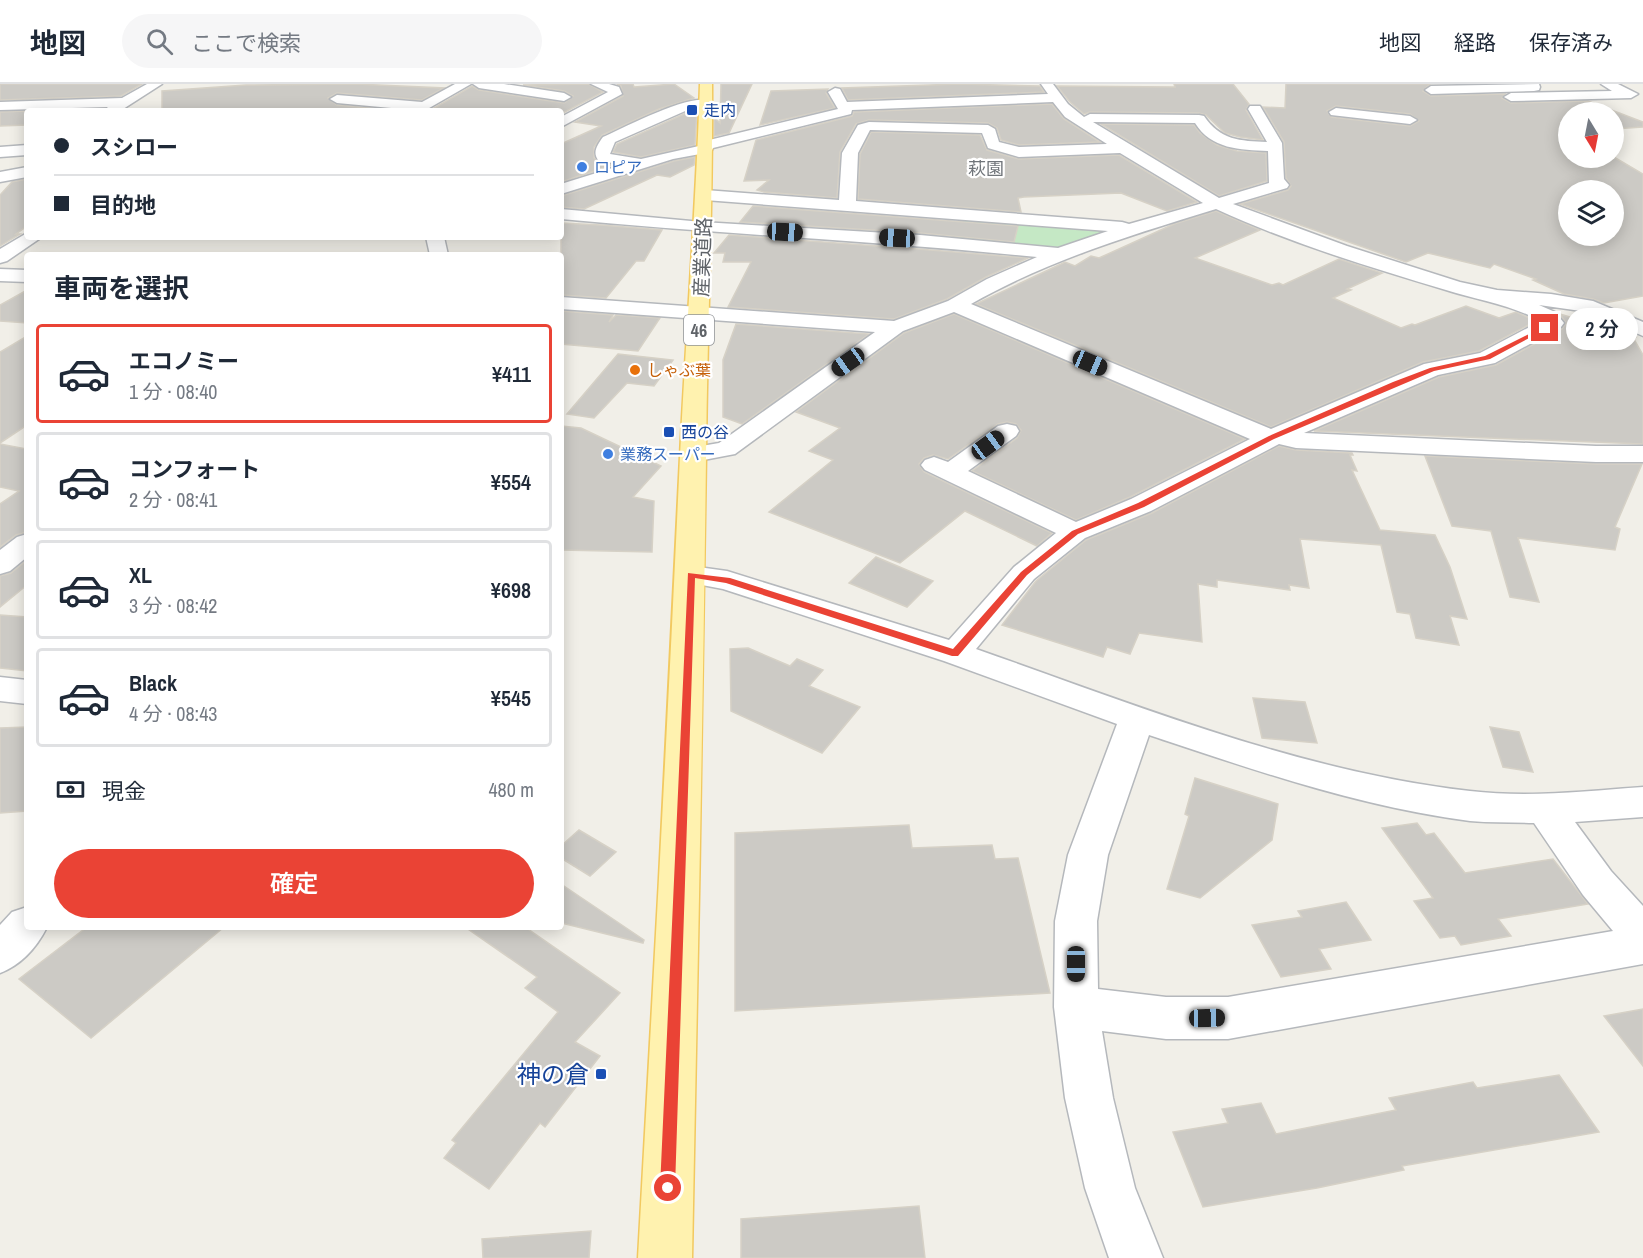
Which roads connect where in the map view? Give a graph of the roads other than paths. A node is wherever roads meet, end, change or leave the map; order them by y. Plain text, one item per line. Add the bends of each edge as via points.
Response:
1 (156, 84) edge
2 (465, 84) edge
3 (480, 84) edge
4 (597, 84) edge
5 (1047, 84) edge
6 (1560, 84) edge
7 (1607, 84) edge
8 (1431, 90) dead end
9 (703, 91) edge
10 (1512, 92) junction
11 (942, 93) dead end
12 (554, 97) dead end
13 (819, 97) dead end
14 (838, 97) junction
15 (923, 98) junction
16 (1056, 98) junction
17 (346, 101) dead end
18 (125, 102) junction
19 (972, 102) junction
20 (0, 106) edge
21 (115, 108) edge
22 (420, 108) edge
23 (1255, 110) dead end
24 (1336, 112) dead end
25 (1090, 118) dead end
26 (1410, 120) dead end
27 (564, 121) edge
28 (991, 122) dead end
29 (711, 146) junction
30 (751, 146) dead end
31 (1275, 147) junction
32 (1124, 148) junction
33 (24, 150) edge
34 (0, 152) edge
35 (641, 164) junction
36 (24, 173) edge
37 (0, 177) edge
38 (564, 188) edge
39 (705, 195) junction
40 (1218, 204) junction
41 (847, 206) junction
42 (564, 214) edge
43 (702, 227) junction
44 (1135, 228) junction
45 (30, 240) edge
46 (1060, 254) junction
47 (0, 257) edge
48 (0, 275) edge
49 (24, 276) edge
50 (1497, 296) junction
51 (564, 303) edge
52 (1634, 304) dead end
53 (955, 305) junction
54 (1593, 307) junction
55 (700, 312) junction
56 (896, 327) junction
57 (1643, 330) edge
58 (1007, 431) dead end
59 (1274, 437) junction
60 (693, 454) junction
61 (1643, 454) edge
62 (1075, 532) junction
63 (24, 545) edge
64 (0, 565) edge
65 (691, 575) junction
66 (955, 653) junction
67 (0, 689) edge
68 (24, 692) edge
69 (1137, 718) junction
70 (1643, 802) edge
71 (1545, 809) junction
72 (24, 928) edge
73 (1643, 936) edge
74 (1643, 945) edge
75 (0, 954) edge
76 (1076, 1008) junction
77 (665, 1258) edge
78 (1136, 1258) edge

1 - 18 street
2 - 22 street
3 - 12 street
4 - 27 street via 614,90 615,94
5 - 16 street
6 - 10 street
7 - 10 street via 1631,94 1534,96
8 - 10 street
9 - 29 main road, 産業道路 / 46
9 - 35 street via 690,104 608,140 602,150 603,157
11 - 15 street
13 - 14 street
14 - 15 street
14 - 29 street via 846,111
15 - 19 street
16 - 19 street
16 - 32 street via 1070,114
17 - 22 street
18 - 20 street
18 - 21 street
19 - 28 street
23 - 31 street via 1270,131
24 - 26 street
25 - 31 street via 1199,119 1204,129 1224,144
29 - 30 street
29 - 35 street
29 - 39 main road, 産業道路 / 46
31 - 40 street via 1276,182 1281,185
32 - 40 street
32 - 41 street via 1019,152 993,145 988,129 868,126 863,128 850,153
33 - 34 street
35 - 38 street
36 - 37 street
39 - 41 street
39 - 43 main road, 産業道路 / 46
40 - 44 street
40 - 50 street via 1399,270
41 - 44 street
42 - 43 street
43 - 46 street via 920,240
43 - 55 main road, 産業道路 / 46
44 - 46 street
45 - 47 street
46 - 53 street
48 - 49 street
50 - 54 street
50 - 59 street via 1548,315 1554,323 1487,358 1432,369
51 - 55 street
52 - 54 street
53 - 56 street
53 - 59 street via 1202,411
54 - 57 street
55 - 56 street
55 - 60 main road, 産業道路 / 46
56 - 60 street via 726,449
58 - 62 street via 942,468
59 - 61 street
59 - 62 street via 1141,505
60 - 65 main road, 産業道路 / 46
62 - 66 street via 1024,573
63 - 64 street
65 - 66 street via 727,580
65 - 77 main road, 産業道路 / 46
66 - 69 street
67 - 68 street
69 - 71 street via 1293,769 1384,791 1471,806
69 - 76 street via 1088,855 1076,921
70 - 71 street
71 - 73 street via 1597,883
72 - 75 street
74 - 76 street via 1228,1018 1166,1018
76 - 78 street via 1089,1098 1110,1188

